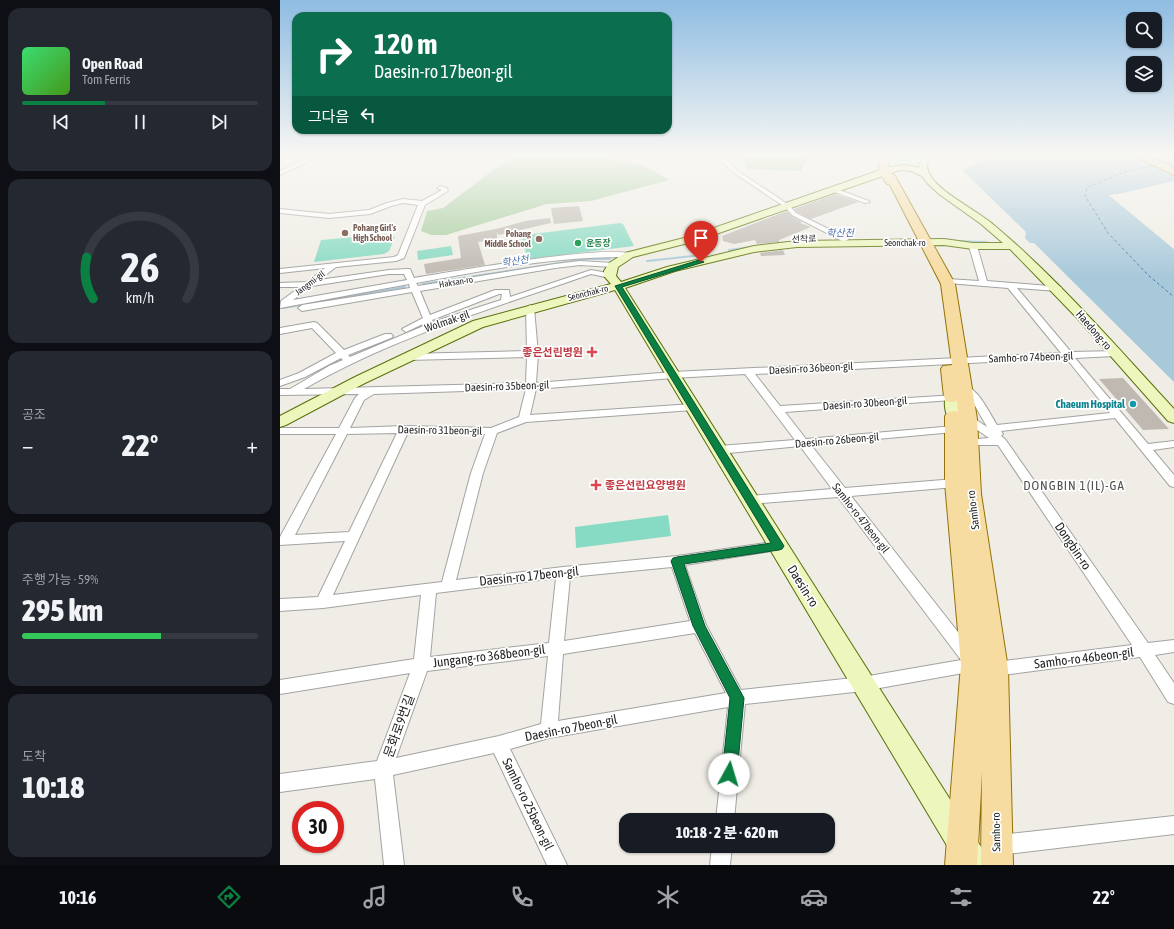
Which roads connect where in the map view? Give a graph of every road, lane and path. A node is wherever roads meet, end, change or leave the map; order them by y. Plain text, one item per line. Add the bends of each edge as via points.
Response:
1 (436, 196) edge
2 (773, 196) edge
3 (815, 196) edge
4 (852, 196) edge
5 (900, 196) edge
6 (946, 196) edge
7 (867, 202) dead end
8 (422, 204) junction
9 (787, 206) junction
10 (280, 211) edge
11 (982, 219) junction
12 (845, 239) junction
13 (977, 240) junction
14 (922, 241) junction
15 (1009, 243) junction
16 (629, 255) junction
17 (701, 262) junction
18 (334, 265) junction
19 (280, 271) edge
20 (614, 276) junction
21 (412, 280) junction
22 (948, 281) junction
23 (308, 284) junction
24 (984, 284) junction
25 (280, 285) edge
26 (1010, 286) junction
27 (416, 289) junction
28 (1058, 289) junction
29 (280, 307) edge
30 (530, 308) junction
31 (429, 323) junction
32 (280, 331) edge
33 (1114, 353) junction
34 (533, 354) junction
35 (1069, 356) junction
36 (345, 357) junction
37 (407, 357) junction
38 (954, 360) junction
39 (748, 371) junction
40 (673, 375) junction
41 (280, 383) edge
42 (531, 386) junction
43 (340, 390) junction
44 (291, 391) junction
45 (372, 391) junction
46 (280, 392) edge
47 (693, 407) junction
48 (777, 409) junction
49 (960, 415) junction
50 (1118, 415) junction
51 (1174, 418) edge
52 (524, 419) junction
53 (280, 422) edge
54 (994, 428) junction
55 (404, 429) junction
56 (280, 431) edge
57 (492, 431) junction
58 (344, 432) junction
59 (1001, 441) junction
60 (803, 443) junction
61 (1174, 444) edge
62 (1145, 448) junction
63 (719, 450) junction
64 (955, 483) junction
65 (1174, 483) edge
66 (841, 492) junction
67 (750, 500) junction
68 (354, 536) junction
69 (283, 541) edge
70 (779, 546) junction
71 (677, 561) junction
72 (563, 572) junction
73 (448, 585) junction
74 (429, 588) junction
75 (323, 602) junction
76 (280, 606) edge
77 (699, 626) junction
78 (1174, 646) edge
79 (555, 649) junction
80 (1144, 650) junction
81 (421, 665) junction
82 (984, 667) junction
83 (863, 684) junction
84 (280, 687) edge
85 (1174, 697) edge
86 (737, 698) junction
87 (549, 730) junction
88 (499, 744) junction
89 (383, 769) junction
90 (280, 783) edge
91 (726, 813) edge
92 (1174, 825) edge
93 (721, 853) edge
94 (996, 855) edge
95 (966, 858) edge
96 (394, 865) edge
97 (557, 865) edge
98 (720, 865) edge

1 - 8 street
2 - 9 street
3 - 9 street, Haksan-ro
4 - 7 street
5 - 14 main road, Samho-ro
6 - 11 street, Haedong-ro
8 - 10 street via 403,201 370,212 329,216
8 - 18 street via 401,256 396,259
9 - 12 street via 794,214 808,222
9 - 16 street, Haksan-ro via 692,239
11 - 13 street via 985,232
11 - 15 street, Haedong-ro
12 - 14 street, 선착로
12 - 17 street, 선착로 via 805,239 749,244 729,248
13 - 14 street, Seonchak-ro via 957,243
13 - 15 street via 993,237
13 - 15 street, Seonchak-ro via 990,246
13 - 24 street
14 - 17 street, Seonchak-ro via 797,244 754,249
14 - 22 main road, Samho-ro
14 - 38 main road, Samho-ro via 938,277
15 - 28 street, Haedong-ro
16 - 20 street, Haksan-ro
16 - 21 street, Haksan-ro via 578,256
17 - 20 street, Seonchak-ro
18 - 19 street, Jangmi-gil
18 - 23 street, Jangmi-gil
20 - 27 street, Haksan-ro via 574,264
20 - 30 street, Seonchak-ro
20 - 31 street via 591,272 505,300 506,292 498,292
20 - 40 street, Daesin-ro
21 - 23 street via 407,271 402,271
21 - 27 street
21 - 29 street, Haksan-ro
22 - 24 street
22 - 38 main road, Samho-ro
23 - 25 street
23 - 29 street, Jangmi-gil
24 - 26 street
26 - 28 street
26 - 35 street
27 - 29 street, Haksan-ro
27 - 31 street
28 - 33 street, Haedong-ro
30 - 34 street
30 - 37 street, Seonchak-ro via 478,324
31 - 36 street via 400,332
32 - 36 street via 314,324
33 - 35 street, Samho-ro 74beon-gil
33 - 51 street, Haedong-ro
34 - 37 street
34 - 42 street
35 - 38 street, Samho-ro 74beon-gil
35 - 50 street
36 - 41 street
36 - 44 street
37 - 43 street, Seonchak-ro
38 - 39 street, Daesin-ro 36beon-gil
38 - 49 main road, Samho-ro
39 - 40 street, Daesin-ro 36beon-gil
39 - 48 street, Samho-ro 47beon-gil
40 - 42 street, Daesin-ro 35beon-gil
40 - 47 street, Daesin-ro
42 - 45 street, Daesin-ro 35beon-gil
42 - 52 street via 530,402
43 - 44 street, Daesin-ro 35beon-gil
43 - 45 street, Daesin-ro 35beon-gil
43 - 53 street, Seonchak-ro
44 - 46 street, Daesin-ro 35beon-gil
45 - 58 street via 360,398
47 - 52 street, Daesin-ro 31beon-gil
47 - 63 street, Daesin-ro
48 - 49 street, Daesin-ro 30beon-gil
48 - 60 street, Samho-ro 47beon-gil
49 - 54 street via 978,402
49 - 59 street
49 - 59 street, Dongbin-ro
49 - 60 street, Daesin-ro 26beon-gil
49 - 64 main road, Samho-ro
49 - 82 main road, Samho-ro via 971,494
50 - 54 street
50 - 62 street
52 - 57 street, Daesin-ro 31beon-gil
54 - 59 street
55 - 57 street, Daesin-ro 31beon-gil
55 - 58 street, Daesin-ro 31beon-gil
55 - 68 street
56 - 58 street, Daesin-ro 31beon-gil
57 - 73 street via 477,473
58 - 69 street
59 - 80 street, Dongbin-ro
60 - 63 street, Daesin-ro 26beon-gil
60 - 66 street, Samho-ro 47beon-gil
61 - 62 street
62 - 65 street
63 - 67 street, Daesin-ro
64 - 66 street
64 - 82 main road, Samho-ro
66 - 67 street
66 - 82 street, Samho-ro 47beon-gil
67 - 70 street, Daesin-ro
68 - 69 street
68 - 75 street
70 - 71 street, Daesin-ro 17beon-gil
70 - 83 street, Daesin-ro
71 - 72 street, Daesin-ro 17beon-gil
71 - 77 street
72 - 73 street, Daesin-ro 17beon-gil
72 - 79 street
73 - 74 street, Daesin-ro 17beon-gil
74 - 75 street, Daesin-ro 17beon-gil
74 - 81 street, 문화로9번길
75 - 76 street, Daesin-ro 17beon-gil
77 - 79 street, Jungang-ro 368beon-gil
77 - 86 street
78 - 80 street, Samho-ro 46beon-gil
79 - 81 street, Jungang-ro 368beon-gil
79 - 87 street
80 - 82 street, Samho-ro 46beon-gil
80 - 85 street, Dongbin-ro
81 - 84 street, Jungang-ro 368beon-gil
81 - 89 street, 문화로9번길
82 - 83 street, Samho-ro 46beon-gil
82 - 94 main road, Samho-ro
82 - 95 main road, Samho-ro
83 - 86 street, Daesin-ro 7beon-gil
83 - 95 street, Daesin-ro
86 - 87 street, Daesin-ro 7beon-gil
86 - 91 street
87 - 88 street, Daesin-ro 7beon-gil
88 - 89 street, Daesin-ro 7beon-gil
88 - 97 street, Samho-ro 25beon-gil
89 - 90 street, Daesin-ro 7beon-gil
89 - 96 street, 문화로9번길
92 - 94 street
93 - 98 street

